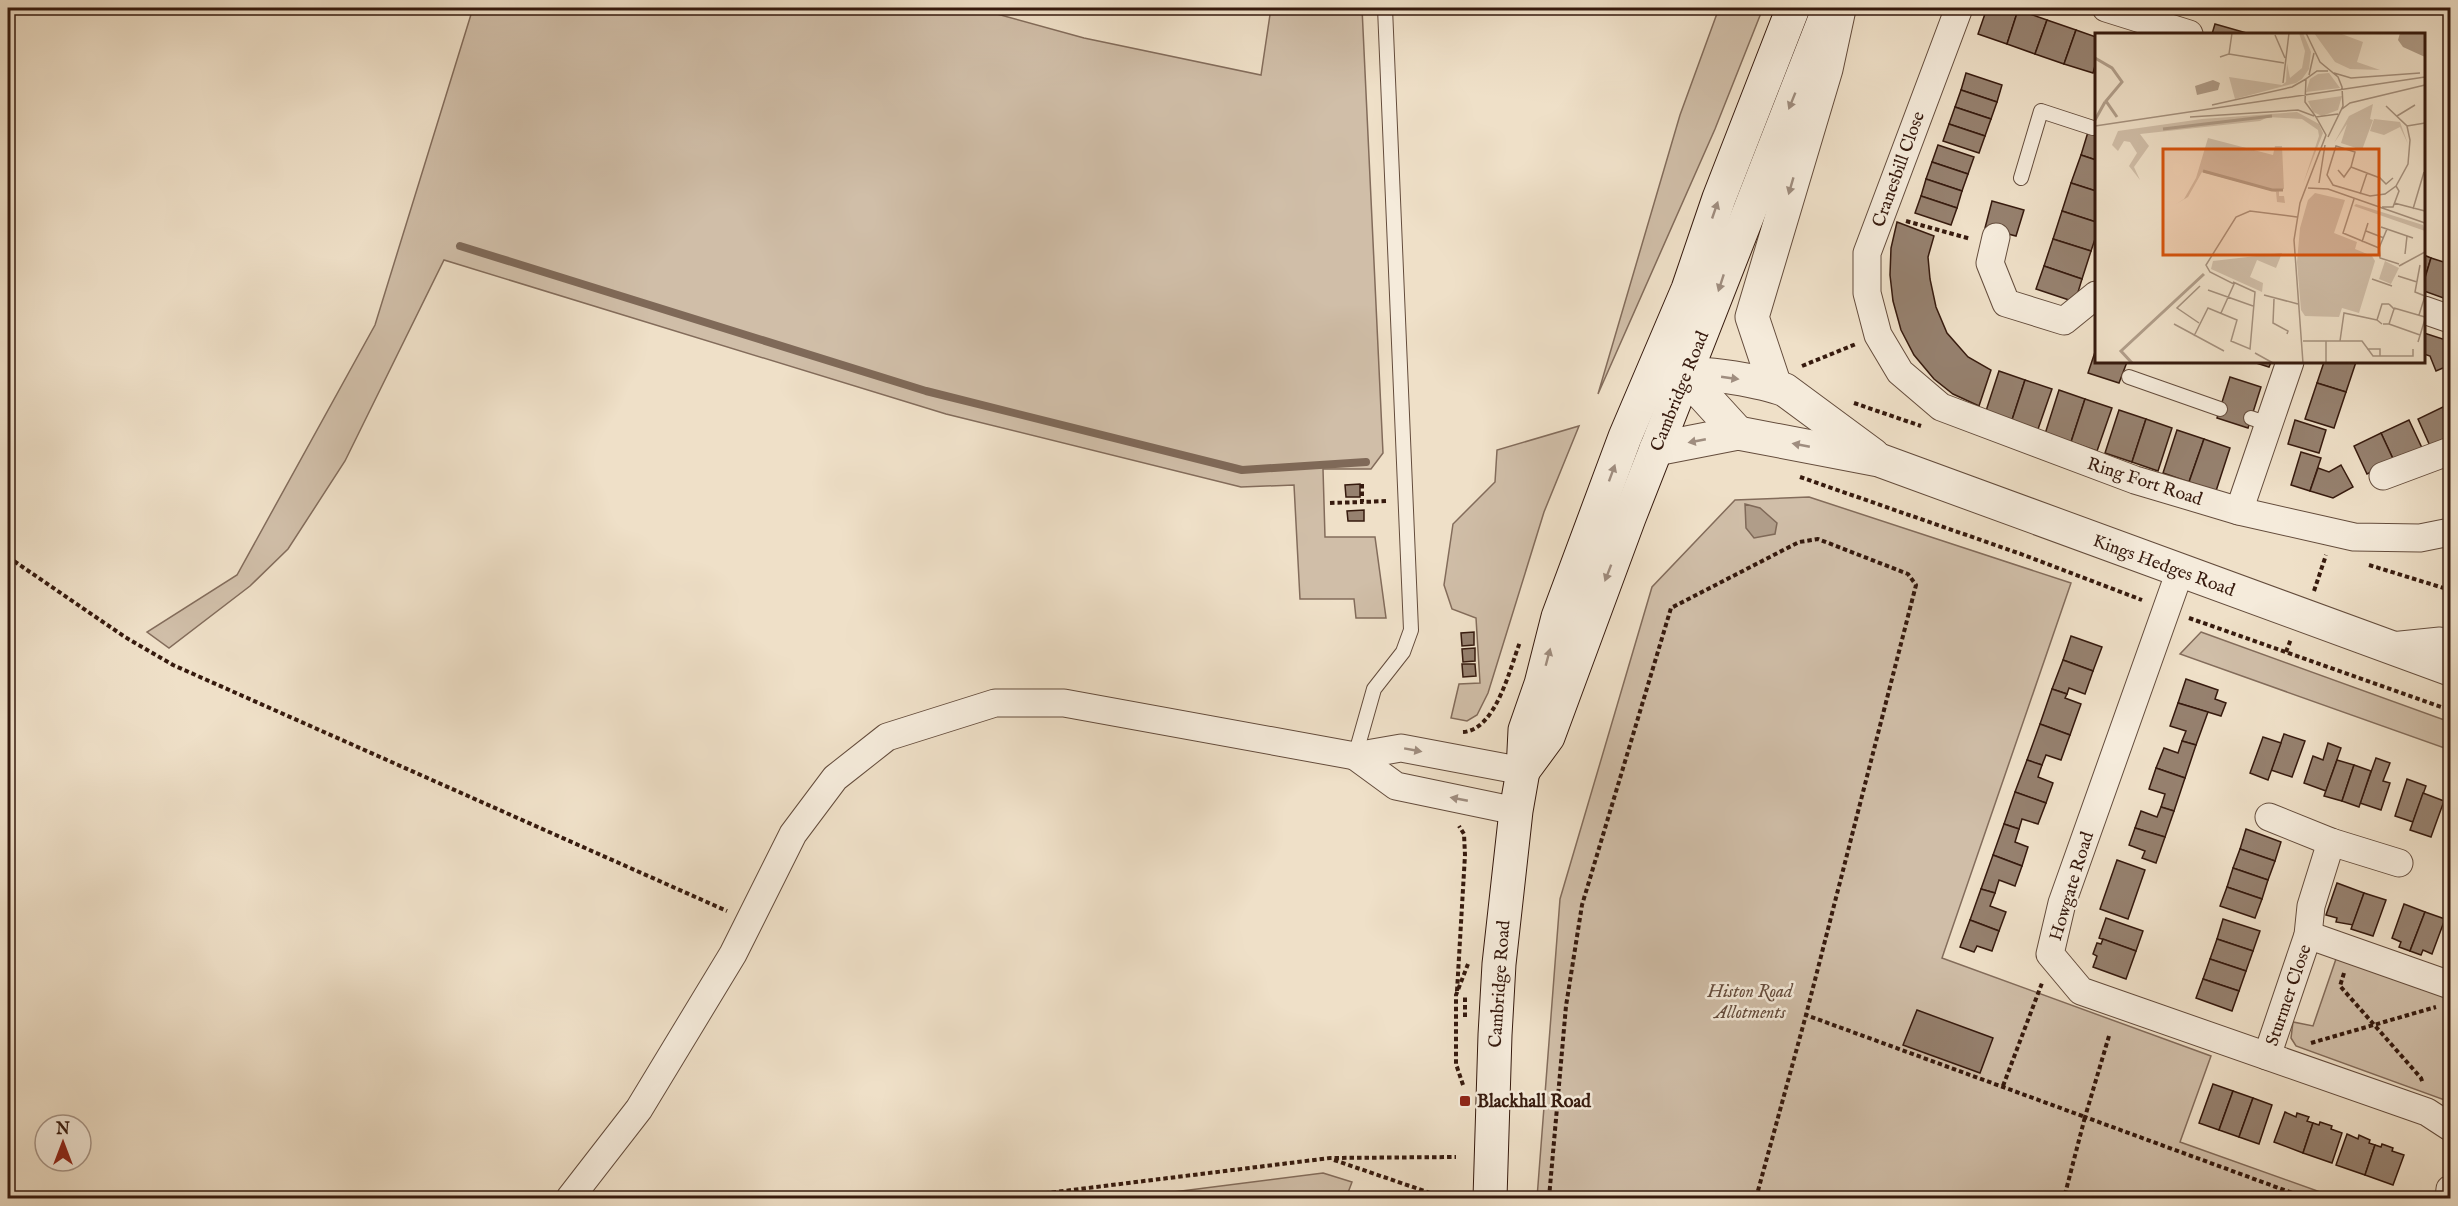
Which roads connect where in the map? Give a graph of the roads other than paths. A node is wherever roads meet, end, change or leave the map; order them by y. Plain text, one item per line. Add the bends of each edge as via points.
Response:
1 (1385, 8) edge
2 (1793, 8) edge
3 (1829, 8) edge
4 (1839, 8) edge
5 (1959, 8) edge
6 (2106, 8) edge
7 (2186, 33) edge
8 (2093, 128) dead end
9 (2021, 178) dead end
10 (1995, 241) road end
11 (2095, 297) edge
12 (2425, 310) edge
13 (2451, 319) edge
14 (1878, 335) joint
15 (1665, 344) junction
16 (2289, 363) edge
17 (1684, 375) junction
18 (2129, 377) dead end
19 (1775, 386) junction
20 (2220, 409) dead end
21 (1738, 433) junction
22 (1625, 437) junction
23 (1656, 449) junction
24 (2451, 451) edge
25 (1879, 460) junction
26 (2384, 476) dead end
27 (2239, 511) junction
28 (2451, 532) edge
29 (2180, 571) junction
30 (2451, 644) edge
31 (2390, 646) junction
32 (2451, 669) edge
33 (1355, 756) junction
34 (1523, 771) junction
35 (1516, 811) junction
36 (2269, 817) dead end
37 (2331, 842) junction
38 (2399, 863) dead end
39 (2308, 935) junction
40 (2445, 995) edge
41 (2267, 1056) junction
42 (2451, 1128) edge
43 (2451, 1190) edge
44 (570, 1198) edge
45 (1490, 1198) edge
46 (2449, 1198) edge

1 - 33 lane via 1411,630 1403,652 1374,689
15 -> 2 main road, Cambridge Road
3 -> 17 main road, Cambridge Road
4 -> 19 main road via 1826,69 1752,317
5 - 14 street, Cranesbill Close via 1867,253 1867,293
6 - 7 street
8 - 9 lane via 2042,111
10 - 11 street via 1990,263 2006,303 2064,321
12 - 13 street
14 - 27 street, Ring Fort Road via 1900,372 1941,406 2135,480
15 - 17 main road
15 - 22 main road, Cambridge Road
16 - 27 street via 2259,421
17 -> 19 main road, Kings Hedges Road via 1726,376
17 - 21 main road
17 - 22 main road via 1658,394
17 - 23 main road, Cambridge Road
18 - 20 lane
19 - 25 main road, Kings Hedges Road
21 -> 23 main road, Kings Hedges Road
25 -> 21 main road, Kings Hedges Road
34 -> 22 main road, Cambridge Road via 1525,730 1558,617
23 -> 34 main road, Cambridge Road via 1548,738
24 - 26 street
25 - 29 main road, Kings Hedges Road
27 - 28 street, Ring Fort Road via 2354,537 2420,538
29 - 31 main road, Kings Hedges Road
29 - 41 street, Howgate Road via 2062,903 2050,954 2081,991
30 - 31 street via 2440,641
31 - 32 main road, Kings Hedges Road
33 -> 34 street via 1401,748
35 -> 33 street via 1396,786
33 - 44 street via 1064,703 995,703 886,738 835,778 793,834 733,954 639,1109
34 - 35 main road, Cambridge Road
35 - 45 main road, Cambridge Road via 1499,964
36 - 37 street
37 - 38 street
37 - 39 street, Sturmer Close via 2311,906
39 - 40 street, Sturmer Close via 2405,969
39 - 41 street, Sturmer Close
41 - 42 street, Howgate Road via 2427,1112
43 - 46 street

